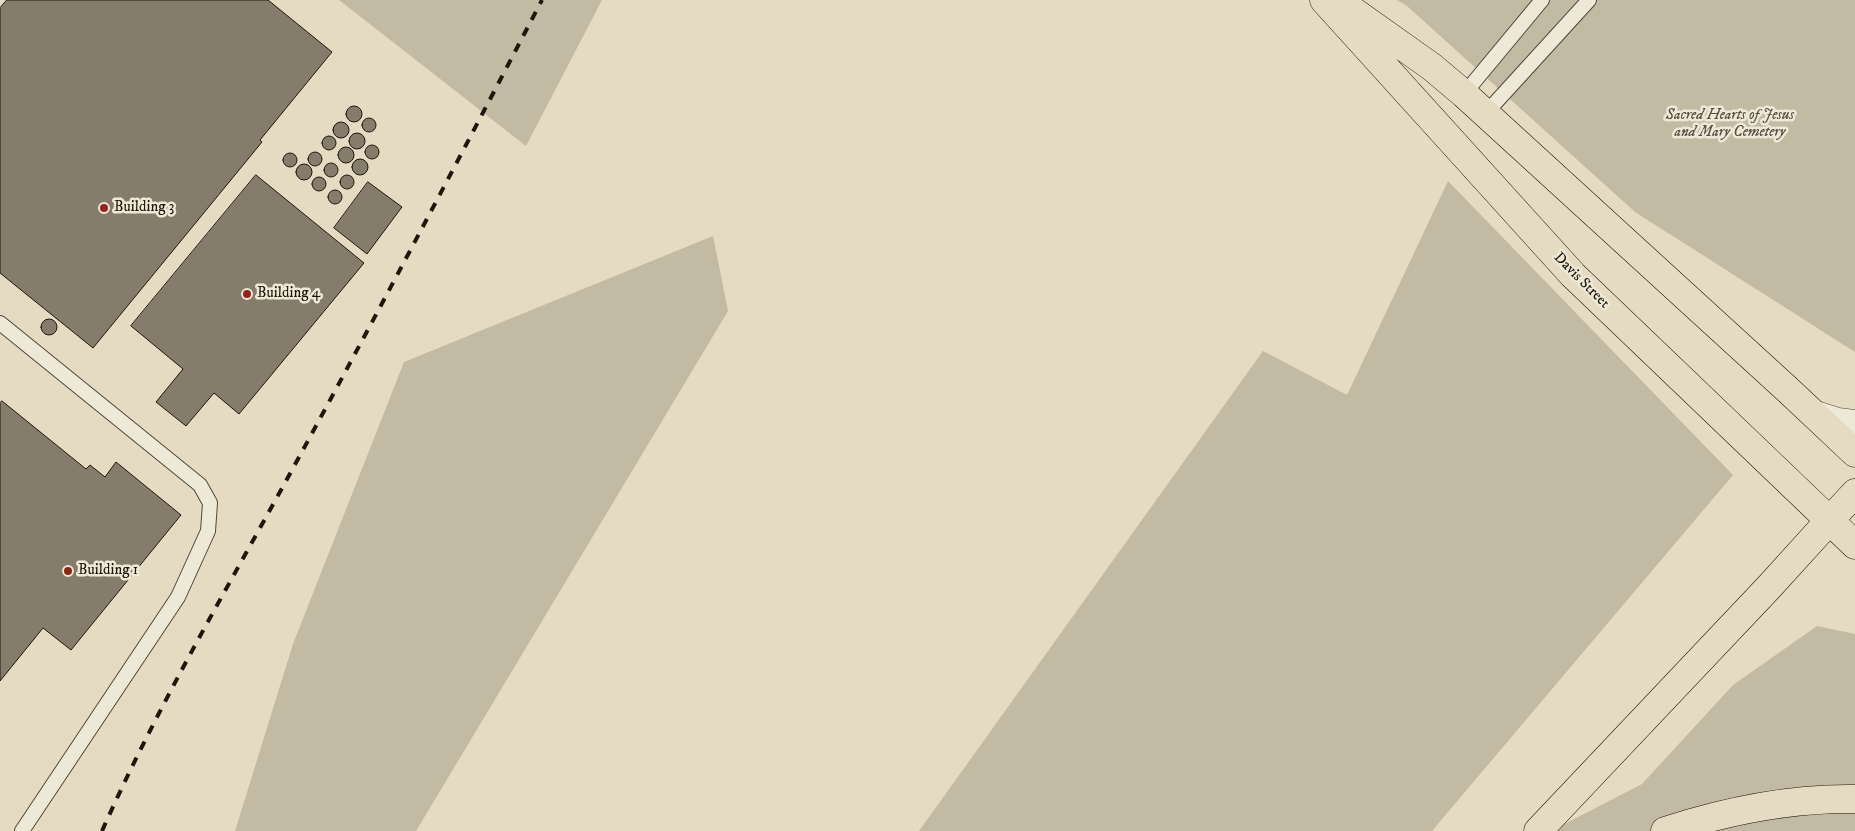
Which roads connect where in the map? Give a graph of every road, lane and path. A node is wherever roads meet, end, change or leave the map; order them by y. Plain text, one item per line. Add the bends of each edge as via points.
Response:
1 (1324, 0) edge
2 (1542, 0) edge
3 (1589, 0) edge
4 (1464, 94) junction
5 (1486, 113) junction
6 (0, 324) edge
7 (1816, 415) junction
8 (1855, 424) edge
9 (1855, 453) edge
10 (1855, 493) edge
11 (1842, 517) edge
12 (1855, 545) edge
13 (1855, 799) edge
14 (22, 831) edge
15 (1538, 831) edge
16 (1665, 831) edge

1 - 4 main road, Davis Street via 1353,10
1 - 11 main road, Davis Street via 1573,275
2 - 4 lane
3 - 5 lane
4 - 5 main road, Davis Street
5 - 7 main road, Davis Street
6 - 14 lane via 200,485 210,503 208,531 178,598
7 - 8 street
7 - 9 main road, Davis Street
10 - 11 main road
11 - 12 main road, Davis Street
11 - 15 main road via 1769,587
13 - 16 main road via 1767,806

